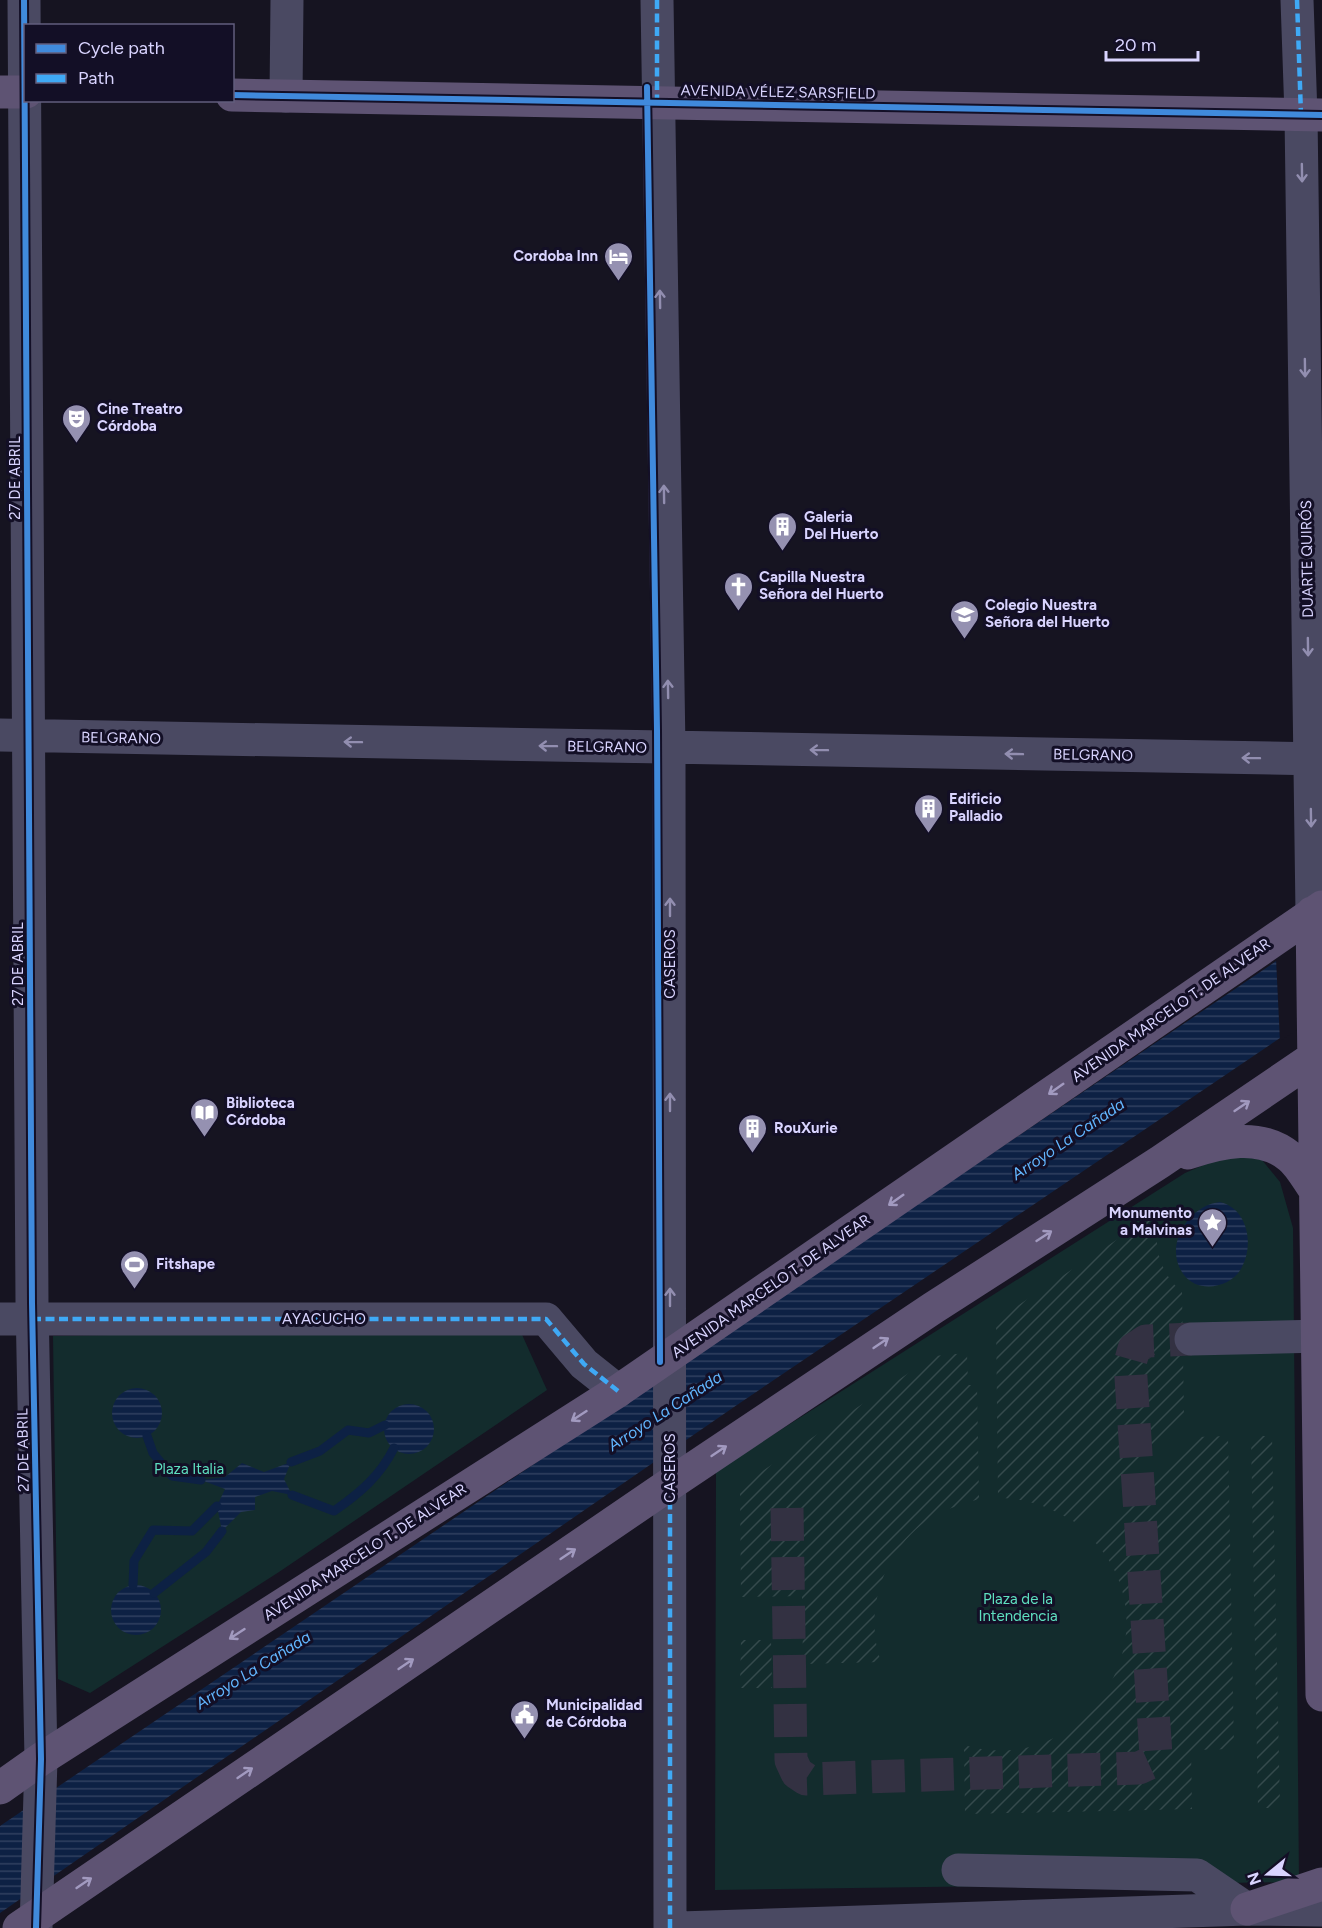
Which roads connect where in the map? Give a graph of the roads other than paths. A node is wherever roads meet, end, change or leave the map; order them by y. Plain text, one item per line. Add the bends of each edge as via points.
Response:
1 (24, 0) edge
2 (287, 0) edge
3 (657, 0) edge
4 (1297, 0) edge
5 (17, 92) edge
6 (234, 95) edge
7 (286, 96) junction
8 (657, 102) junction
9 (1312, 115) edge
10 (14, 736) edge
11 (669, 748) junction
12 (1316, 759) edge
13 (1317, 910) edge
14 (1318, 1054) edge
15 (1160, 1162) junction
16 (1315, 1190) junction
17 (0, 1319) edge
18 (32, 1319) junction
19 (1320, 1336) edge
20 (1191, 1339) tunnel mouth
21 (670, 1356) junction
22 (618, 1391) junction
23 (670, 1484) junction
24 (1322, 1695) edge
25 (41, 1759) junction
26 (0, 1788) edge
27 (958, 1870) dead end
28 (1322, 1884) edge
29 (1247, 1909) junction
30 (1322, 1910) edge
31 (30, 1924) edge
32 (670, 1928) edge
33 (680, 1928) edge

1 - 5 street, 27 DE ABRIL
2 - 7 street
3 - 8 street, CASEROS
4 - 9 street, DUARTE QUIRÓS
5 - 10 street, 27 DE ABRIL
6 - 7 main road, AVENIDA VÉLEZ SARSFIELD
7 - 8 main road, AVENIDA VÉLEZ SARSFIELD
8 - 9 main road, AVENIDA VÉLEZ SARSFIELD
11 -> 8 street, CASEROS
9 -> 12 street, DUARTE QUIRÓS
11 -> 10 street, BELGRANO
10 - 18 street, 27 DE ABRIL
12 -> 11 street, BELGRANO
21 -> 11 street, CASEROS
12 -> 13 street, DUARTE QUIRÓS
13 - 14 main road, DUARTE QUIRÓS
13 -> 21 main road, AVENIDA MARCELO T. DE ALVEAR
15 -> 14 main road
14 - 16 main road, DUARTE QUIRÓS
15 - 16 main road via 1212,1145 1247,1140 1274,1146 1291,1158
23 -> 15 main road
16 - 19 main road, DUARTE QUIRÓS
17 - 18 street, AYACUCHO
18 - 22 street, AYACUCHO via 546,1319 584,1364
18 - 25 street, 27 DE ABRIL
19 - 20 street
19 - 24 main road, DUARTE QUIRÓS
21 - 22 main road, AVENIDA MARCELO T. DE ALVEAR
21 - 23 street, CASEROS
22 -> 25 main road, AVENIDA MARCELO T. DE ALVEAR
31 -> 23 main road
23 - 32 street, CASEROS
25 - 26 main road, AVENIDA MARCELO T. DE ALVEAR
25 - 31 street, 27 DE ABRIL
27 - 29 street via 1197,1875
28 - 29 main road
29 - 30 street
29 - 33 street

